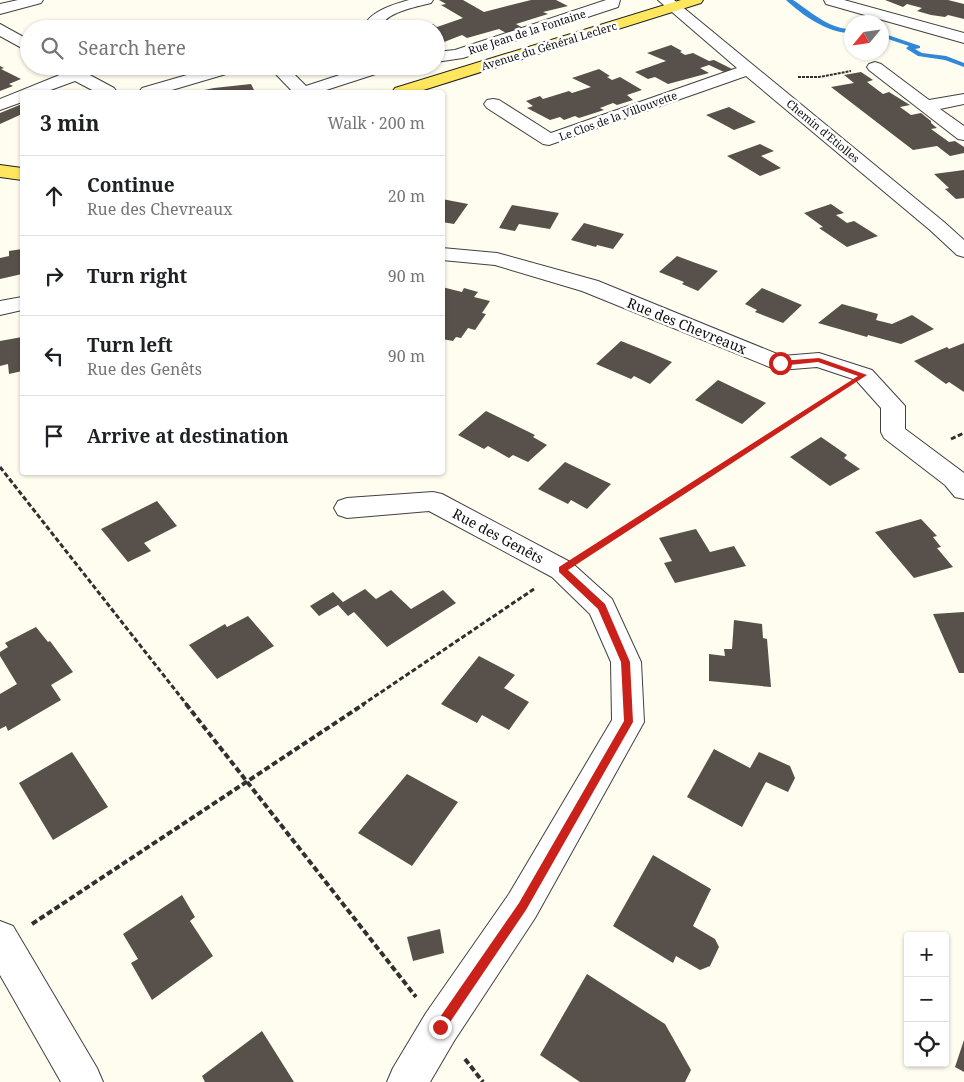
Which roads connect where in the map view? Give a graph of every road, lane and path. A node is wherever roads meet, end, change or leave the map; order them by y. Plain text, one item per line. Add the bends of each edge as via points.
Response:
1 (36, 0) edge
2 (426, 0) edge
3 (613, 0) edge
4 (703, 1) edge
5 (831, 1) edge
6 (673, 6) edge
7 (0, 9) edge
8 (376, 20) edge
9 (0, 29) edge
10 (964, 38) edge
11 (20, 41) edge
12 (445, 57) edge
13 (875, 67) joint
14 (749, 69) junction
15 (61, 75) edge
16 (76, 75) edge
17 (206, 75) edge
18 (285, 75) edge
19 (356, 75) edge
20 (768, 85) junction
21 (35, 90) edge
22 (104, 90) edge
23 (155, 90) edge
24 (301, 90) edge
25 (309, 90) edge
26 (407, 90) edge
27 (431, 90) edge
28 (20, 97) edge
29 (964, 99) edge
30 (493, 104) dead end
31 (0, 105) edge
32 (926, 106) junction
33 (964, 135) edge
34 (0, 170) edge
35 (20, 174) edge
36 (20, 180) edge
37 (0, 181) edge
38 (964, 251) edge
39 (445, 254) edge
40 (20, 304) edge
41 (0, 308) edge
42 (864, 375) junction
43 (0, 467) edge
44 (964, 490) edge
45 (348, 508) dead end
46 (562, 570) junction
47 (248, 782) junction
48 (1, 943) edge
49 (440, 1027) junction
50 (83, 1082) edge
51 (406, 1082) edge
52 (483, 1082) edge

1 - 7 street
2 - 8 street via 388,11
3 - 12 street, Rue Jean de la Fontaine via 613,4 458,56
4 - 6 main road, Avenue du Général Leclerc
5 - 10 street
6 - 14 street, Chemin d'Etiolles
6 - 26 main road, Avenue du Général Leclerc
6 - 27 main road, Avenue du Général Leclerc
9 - 11 street
13 - 20 path via 793,78
13 - 32 street
14 - 20 street, Chemin d'Etiolles
14 - 30 street, Le Clos de la Villouvette via 549,140
15 - 21 street
16 - 22 street
17 - 23 street
18 - 24 street
19 - 25 street
20 - 38 street, Chemin d'Etiolles
28 - 31 street
29 - 32 street
32 - 33 street
34 - 35 main road
36 - 37 main road
39 - 42 street, Rue des Chevreaux via 497,259 590,286 780,363 819,360
40 - 41 street
42 - 44 street, Rue des Chevreaux via 892,406 893,432
42 - 46 path
43 - 47 path
45 - 46 street, Rue des Genêts via 433,501
46 - 47 path
46 - 49 street, Rue des Genêts via 602,607 626,662 628,722 522,906
47 - 48 path
47 - 49 path
48 - 50 street
49 - 51 street, Rue des Genêts
49 - 52 path

